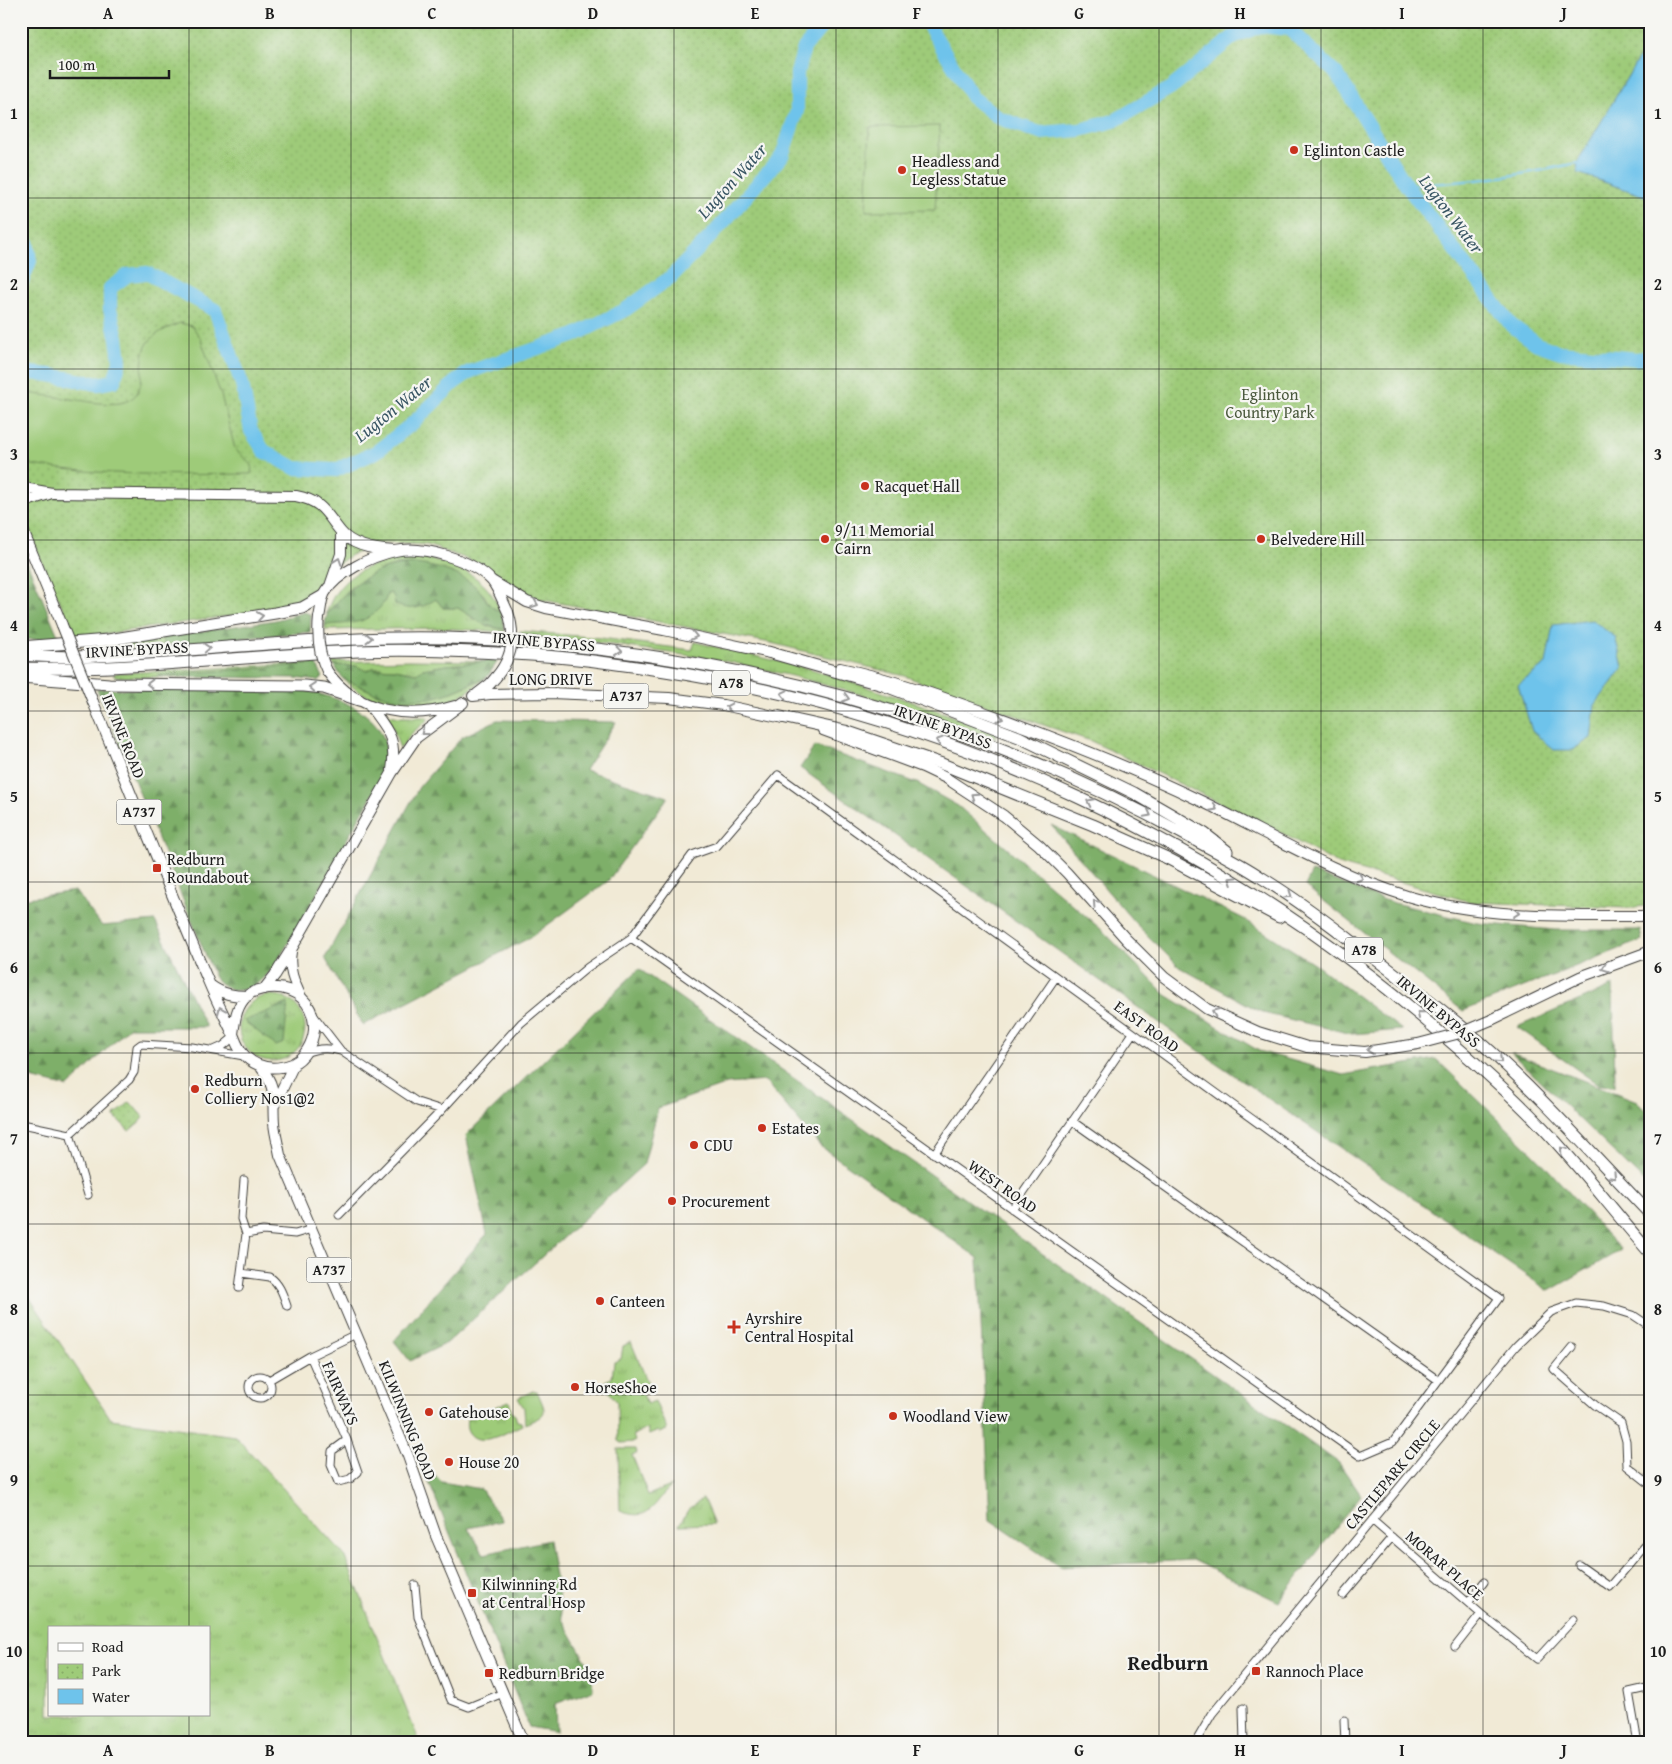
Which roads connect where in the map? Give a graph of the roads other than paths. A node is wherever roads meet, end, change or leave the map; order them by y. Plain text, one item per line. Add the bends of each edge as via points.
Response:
1 (24, 489) edge
2 (52, 493) junction
3 (21, 503) edge
4 (21, 526) edge
5 (339, 530) junction
6 (396, 551) junction
7 (492, 581) junction
8 (326, 592) junction
9 (21, 647) edge
10 (768, 652) junction
11 (21, 655) edge
12 (55, 663) junction
13 (21, 668) edge
14 (21, 677) edge
15 (474, 696) junction
16 (364, 702) junction
17 (463, 704) junction
18 (777, 716) junction
19 (392, 773) junction
20 (1260, 876) junction
21 (1651, 916) edge
22 (631, 938) junction
23 (292, 948) junction
24 (1651, 951) edge
25 (1346, 956) junction
26 (1056, 977) junction
27 (210, 985) junction
28 (264, 989) junction
29 (248, 996) junction
30 (302, 997) junction
31 (309, 1008) junction
32 (1133, 1033) junction
33 (233, 1036) junction
34 (211, 1051) junction
35 (340, 1051) junction
36 (304, 1054) junction
37 (244, 1056) junction
38 (295, 1062) junction
39 (260, 1066) junction
40 (275, 1106) junction
41 (442, 1110) junction
42 (1072, 1122) junction
43 (27, 1125) dead end
44 (70, 1134) junction
45 (934, 1154) junction
46 (244, 1180) dead end
47 (88, 1195) dead end
48 (1012, 1209) junction
49 (339, 1215) dead end
50 (1651, 1215) edge
51 (312, 1229) junction
52 (246, 1234) junction
53 (1651, 1254) edge
54 (241, 1273) junction
55 (239, 1288) dead end
56 (287, 1306) dead end
57 (1651, 1327) edge
58 (356, 1334) junction
59 (1572, 1347) dead end
60 (310, 1356) junction
61 (269, 1380) dead end
62 (1438, 1380) junction
63 (347, 1440) junction
64 (1651, 1485) edge
65 (1372, 1520) junction
66 (1392, 1537) junction
67 (1651, 1539) edge
68 (1579, 1565) dead end
69 (1484, 1582) dead end
70 (415, 1586) dead end
71 (1343, 1595) dead end
72 (1468, 1603) junction
73 (1481, 1614) junction
74 (1574, 1619) dead end
75 (1455, 1647) dead end
76 (1651, 1687) edge
77 (503, 1693) junction
78 (1243, 1708) dead end
79 (1344, 1720) dead end
80 (524, 1743) edge
81 (1196, 1743) edge
82 (1244, 1743) edge
83 (1346, 1743) edge
84 (1638, 1743) edge

1 - 2 main road
2 - 3 main road
2 - 5 main road via 290,495 304,497 328,513
4 - 27 main road, IRVINE ROAD / A737, bridge
5 - 6 main road via 366,547
8 -> 5 main road via 341,554
6 - 7 main road via 428,552 449,557 478,570
6 - 8 main road via 359,564
7 -> 10 main road via 527,602 546,608
7 - 15 main road, bridge via 508,612 512,648 507,663 496,677
9 -> 8 highway via 108,640 275,613 302,608
8 - 16 main road, bridge via 318,641 323,663 334,681
10 - 20 highway via 883,685 1019,737 1134,793 1205,834
10 -> 21 main road via 900,683 1072,744 1203,802 1334,869 1407,896 1453,906 1538,916
11 - 12 highway, A78
12 - 13 highway, A78
12 -> 20 highway, IRVINE BYPASS / A78 via 358,638 471,638 574,646 702,663 884,708 1024,757 1143,811
25 -> 12 highway, IRVINE BYPASS / A78 via 1278,908 1203,862 1085,800 954,746 824,704 781,694 622,664 522,654 360,651 119,667
16 -> 14 highway via 324,688 304,686 109,684
15 - 17 main road
18 -> 15 main road, LONG DRIVE / A737 via 669,698 551,693
16 - 17 main road via 384,711 412,714
16 - 19 main road via 391,737
17 -> 19 main road via 416,738
24 -> 18 main road, LONG DRIVE, bridge via 1580,977 1460,1033 1418,1044 1365,1052 1307,1047 1258,1032 1207,1009 1164,977 1039,844 969,792 923,768
18 - 25 highway via 910,752 1093,825 1167,858
19 - 23 main road
20 -> 50 highway, IRVINE BYPASS / A78 via 1418,990 1483,1045
22 - 26 street, EAST ROAD via 692,855 717,846 778,775
22 - 41 street via 588,967 520,1023
22 - 45 street, WEST ROAD
23 - 28 main road
23 - 30 main road, A737 via 290,966
53 -> 25 highway, IRVINE BYPASS / A78 via 1537,1122 1480,1066
26 - 32 street, EAST ROAD
26 - 45 street
27 - 29 main road via 224,994
33 -> 27 main road, IRVINE ROAD / A737
28 - 29 main road
28 - 30 main road via 279,987
29 - 33 main road via 235,1016
30 - 31 main road, A737
31 - 35 street
31 - 36 main road, A737 via 314,1031
32 - 42 street
32 - 62 street, EAST ROAD via 1499,1298
33 - 34 street via 223,1046
33 - 37 main road, A737
34 - 37 street
34 - 44 street via 141,1044 137,1047 134,1072 129,1080
35 - 36 street via 324,1048
35 - 41 street via 417,1102
36 - 38 main road, A737
37 - 39 main road, A737
38 - 39 main road, A737 via 274,1068
38 - 40 main road, KILWINNING ROAD / A737
39 - 40 main road, KILWINNING ROAD / A737 via 271,1082
40 - 51 main road, KILWINNING ROAD / A737 via 274,1121 280,1155
41 - 49 street
42 - 48 street
42 - 62 street
43 - 44 street
44 - 47 street
45 - 48 street, WEST ROAD
46 - 52 street via 241,1219
48 - 62 street, WEST ROAD via 1360,1456 1393,1442
51 - 52 street via 295,1234 263,1231
51 - 58 main road, KILWINNING ROAD / A737
52 - 54 street
54 - 55 street
54 - 56 street via 274,1279
57 - 65 street, CASTLEPARK CIRCLE via 1633,1315 1604,1306 1576,1304 1551,1312 1516,1346
58 - 60 street, FAIRWAYS
58 - 77 main road, KILWINNING ROAD / A737 via 408,1456 436,1536
59 - 64 street via 1554,1369 1621,1423 1627,1466
60 - 61 street, FAIRWAYS
60 - 63 street, FAIRWAYS
63 - 63 street, FAIRWAYS via 358,1472 350,1479 338,1482 331,1465 332,1451
65 - 66 street, MORAR PLACE
65 - 81 street, CASTLEPARK CIRCLE via 1212,1714
66 - 71 street, MORAR PLACE
66 - 72 street, MORAR PLACE
67 - 68 street via 1610,1587
69 - 72 street
70 - 77 street via 418,1618 451,1700 469,1707
72 - 73 street, MORAR PLACE
73 - 74 street, MORAR PLACE via 1538,1659
73 - 75 street, MORAR PLACE
76 - 84 street via 1629,1692
77 - 80 main road, KILWINNING ROAD / A737
78 - 82 street
79 - 83 street

